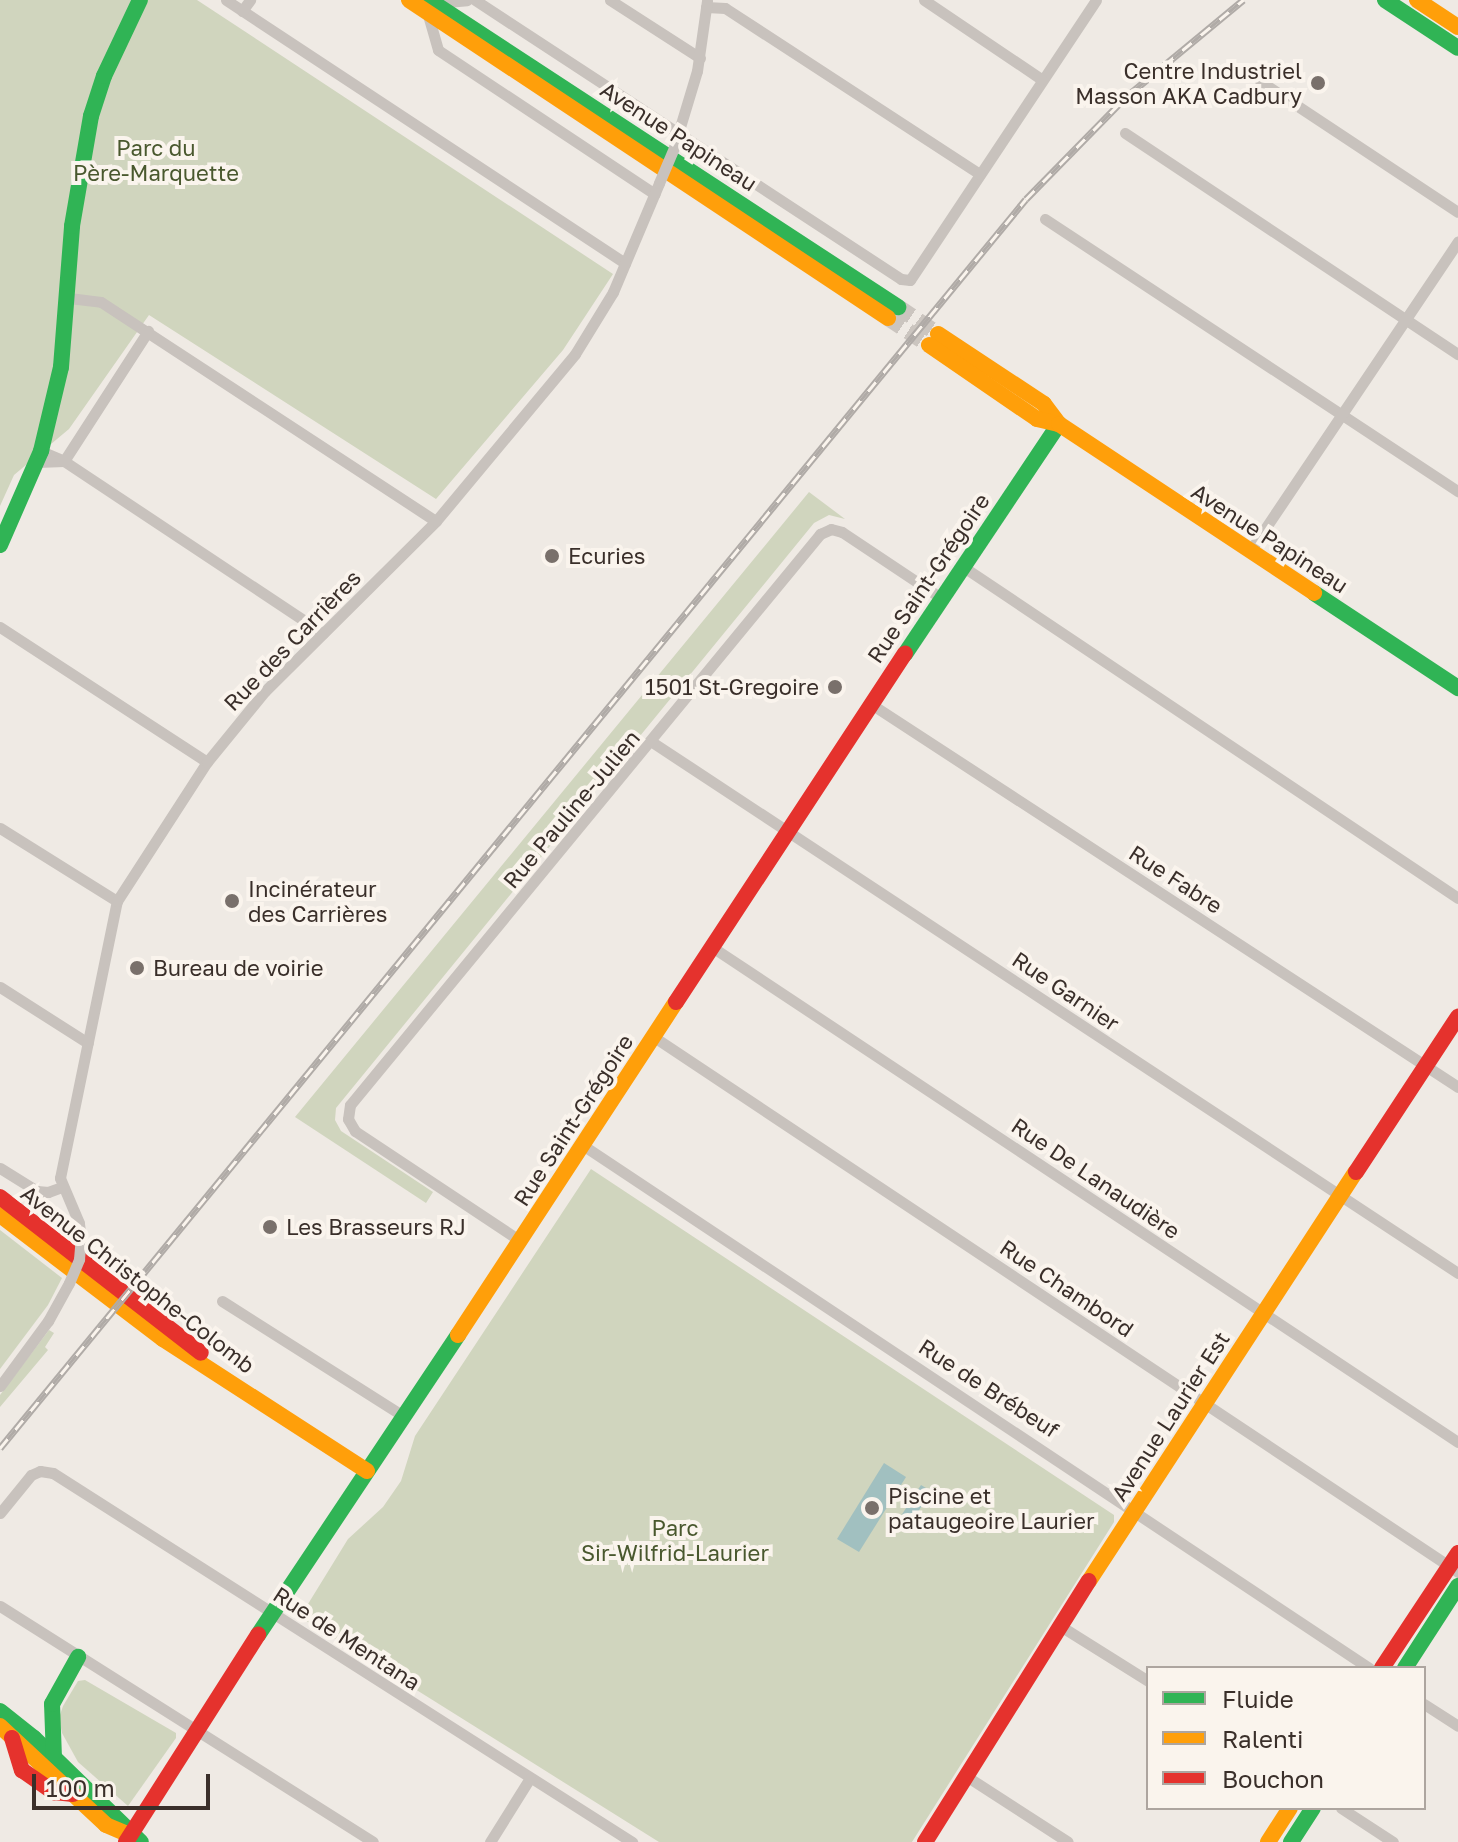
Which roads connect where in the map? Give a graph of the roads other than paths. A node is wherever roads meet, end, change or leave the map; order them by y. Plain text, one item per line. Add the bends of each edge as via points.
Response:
1 (140, 0) edge
2 (226, 0) edge
3 (250, 0) edge
4 (409, 0) edge
5 (467, 0) edge
6 (475, 0) edge
7 (610, 0) edge
8 (924, 0) edge
9 (1096, 0) edge
10 (1385, 0) edge
11 (1417, 0) edge
12 (707, 4) edge
13 (431, 6) edge
14 (242, 11) junction
15 (1458, 27) edge
16 (1458, 48) edge
17 (700, 58) junction
18 (1041, 79) junction
19 (1260, 81) dead end
20 (678, 131) junction
21 (1125, 133) dead end
22 (980, 174) junction
23 (657, 189) junction
24 (1458, 212) edge
25 (1045, 219) dead end
26 (1458, 241) edge
27 (625, 263) junction
28 (69, 298) junction
29 (893, 312) tunnel mouth
30 (1405, 318) junction
31 (148, 331) junction
32 (934, 340) tunnel mouth
33 (1458, 354) edge
34 (1341, 414) junction
35 (1059, 424) junction
36 (39, 457) junction
37 (64, 461) junction
38 (1458, 491) edge
39 (436, 521) junction
40 (0, 545) edge
41 (1250, 551) junction
42 (962, 566) junction
43 (941, 598) junction
44 (0, 627) edge
45 (323, 633) junction
46 (1458, 688) edge
47 (871, 704) junction
48 (652, 742) junction
49 (207, 762) junction
50 (0, 828) edge
51 (787, 830) junction
52 (1458, 898) edge
53 (117, 901) junction
54 (712, 947) junction
55 (0, 987) edge
56 (1458, 1017) edge
57 (654, 1037) junction
58 (88, 1043) junction
59 (1427, 1066) junction
60 (1458, 1087) edge
61 (584, 1146) junction
62 (0, 1168) edge
63 (62, 1187) junction
64 (0, 1197) edge
65 (1341, 1197) junction
66 (0, 1215) edge
67 (519, 1240) junction
68 (1458, 1273) edge
69 (222, 1301) dead end
70 (1263, 1313) junction
71 (0, 1386) edge
72 (249, 1395) junction
73 (1205, 1403) junction
74 (403, 1416) junction
75 (1458, 1442) edge
76 (367, 1471) junction
77 (1134, 1510) junction
78 (0, 1513) edge
79 (1455, 1563) edge
80 (1458, 1586) edge
81 (0, 1606) edge
82 (272, 1615) junction
83 (1062, 1627) junction
84 (78, 1657) junction
85 (1366, 1666) edge
86 (1383, 1666) edge
87 (1406, 1666) edge
88 (1146, 1680) edge
89 (1426, 1705) edge
90 (0, 1711) edge
91 (1458, 1726) edge
92 (196, 1730) junction
93 (6, 1731) edge
94 (54, 1758) junction
95 (966, 1776) junction
96 (530, 1778) junction
97 (1289, 1810) edge
98 (1312, 1810) edge
99 (1344, 1810) edge
100 (132, 1840) edge
101 (373, 1842) edge
102 (490, 1842) edge
103 (632, 1842) edge
104 (925, 1842) edge
105 (1068, 1842) edge
106 (1268, 1842) edge
107 (1291, 1842) edge
108 (1393, 1842) edge

1 - 28 street via 91,116 72,226
2 - 14 street
3 - 14 street
4 - 13 street, Avenue Papineau
5 - 13 street
6 - 20 street, Avenue Papineau
7 - 17 street
8 - 18 street
9 - 18 street
10 - 16 street
11 - 15 street
12 - 17 street, Rue des Carrières
12 - 22 street via 725,8
13 - 23 street via 438,50
13 - 29 street, Avenue Papineau
14 - 27 street
17 - 20 street, Rue des Carrières
18 - 22 street
19 - 24 street
20 - 22 street, Avenue Papineau via 901,279 910,280
20 - 23 street, Rue des Carrières, bridge
21 - 30 street
23 - 27 street, Rue des Carrières
25 - 34 street
26 - 30 street
27 - 39 street, Rue des Carrières via 575,354
28 - 31 street via 101,302
28 - 36 street via 61,367
30 - 33 street
30 - 34 street
31 - 37 street
31 - 39 street
32 - 35 street, Avenue Papineau via 1044,404
34 - 38 street
34 - 41 street
35 - 41 street, Avenue Papineau
35 - 42 street, Rue Saint-Grégoire
36 - 37 street
36 - 40 street
37 - 45 street
39 - 45 street, Rue des Carrières
41 - 46 street, Avenue Papineau
42 - 43 street, Rue Saint-Grégoire
42 - 52 street
43 - 47 street, Rue Saint-Grégoire
43 - 48 street, Rue Pauline-Julien via 842,532 820,534
44 - 49 street
45 - 49 street, Rue des Carrières via 265,691
47 - 51 street, Rue Saint-Grégoire
47 - 59 street, Rue Fabre
48 - 51 street, Rue Garnier
48 - 67 street, Rue Pauline-Julien via 350,1105 348,1119 355,1131
49 - 53 street, Rue des Carrières
50 - 53 street
51 - 54 street, Rue Saint-Grégoire
51 - 65 street, Rue Garnier
53 - 58 street, Rue des Carrières
54 - 57 street, Rue Saint-Grégoire
54 - 70 street, Rue De Lanaudière
55 - 58 street
56 - 59 street, Avenue Laurier Est
57 - 61 street, Rue Saint-Grégoire
57 - 73 street, Rue Chambord
58 - 63 street, Rue des Carrières via 62,1164
59 - 60 street, Rue Fabre
59 - 65 street, Avenue Laurier Est
61 - 67 street, Rue Saint-Grégoire
61 - 77 street, Rue de Brébeuf
62 - 63 street, Avenue Christophe-Colomb via 37,1191
63 - 71 street, bridge via 81,1238 79,1259 48,1321
64 - 72 street, Avenue Christophe-Colomb via 173,1329
65 - 68 street, Rue Garnier
65 - 70 street, Avenue Laurier Est
66 - 72 street, Avenue Christophe-Colomb via 163,1339
67 - 74 street, Rue Saint-Grégoire
69 - 74 street
70 - 73 street, Avenue Laurier Est
70 - 75 street, Rue De Lanaudière
72 - 76 street, Avenue Christophe-Colomb
73 - 77 street, Avenue Laurier Est
73 - 79 street, Rue Chambord
74 - 76 street, Rue Saint-Grégoire
76 - 82 street, Rue Saint-Grégoire
77 - 83 street, Avenue Laurier Est
77 - 85 street, Rue de Brébeuf
78 - 82 street, Rue de Mentana via 31,1475 56,1475
79 - 86 street
80 - 87 street
81 - 84 street
82 - 92 street, Rue Saint-Grégoire
82 - 96 street, Rue de Mentana
83 - 88 street
83 - 95 street, Avenue Laurier Est
84 - 92 street
84 - 94 street via 52,1704
89 - 91 street
90 - 94 street
92 - 100 street, Rue Saint-Grégoire
92 - 101 street
93 - 100 street via 22,1770 54,1792 73,1794
94 - 100 street via 122,1822
95 - 104 street, Avenue Laurier Est
95 - 105 street
96 - 102 street
96 - 103 street, Rue de Mentana
97 - 106 street
98 - 107 street
99 - 108 street

